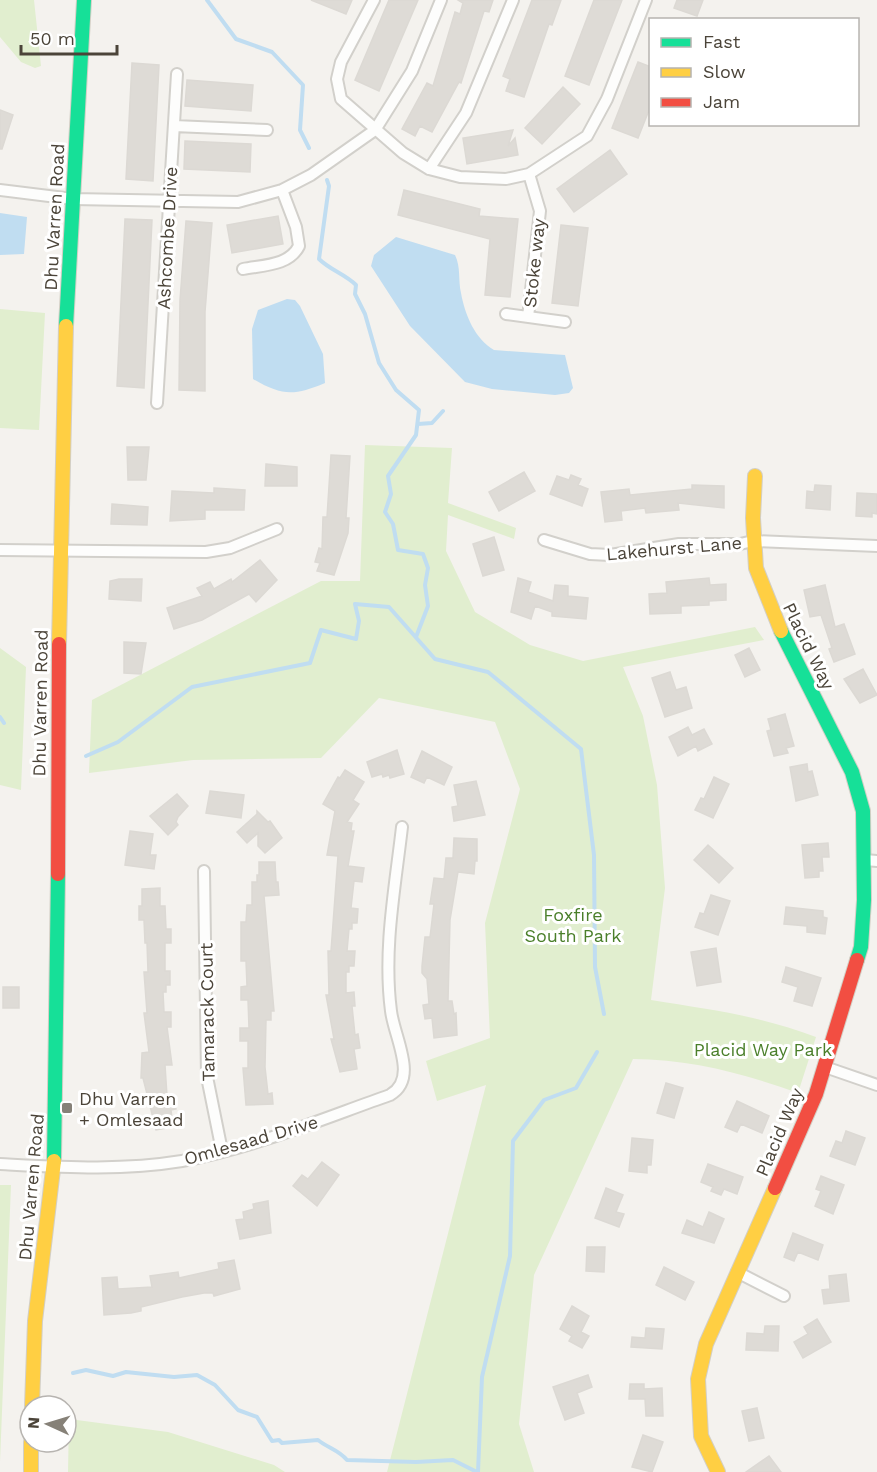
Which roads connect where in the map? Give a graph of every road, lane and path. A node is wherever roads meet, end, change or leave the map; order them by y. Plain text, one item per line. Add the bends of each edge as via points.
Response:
1 (84, 0) edge
2 (374, 0) edge
3 (441, 0) edge
4 (513, 0) edge
5 (646, 0) edge
6 (177, 74) dead end
7 (174, 126) junction
8 (267, 130) dead end
9 (375, 130) junction
10 (429, 169) junction
11 (530, 174) junction
12 (0, 190) edge
13 (282, 190) junction
14 (73, 200) junction
15 (168, 202) junction
16 (243, 269) dead end
17 (506, 314) dead end
18 (528, 317) junction
19 (565, 322) dead end
20 (157, 403) dead end
21 (755, 476) dead end
22 (277, 529) dead end
23 (544, 540) dead end
24 (753, 541) junction
25 (877, 546) edge
26 (0, 550) edge
27 (60, 551) junction
28 (402, 827) dead end
29 (871, 861) edge
30 (204, 871) dead end
31 (825, 1067) junction
32 (877, 1086) edge
33 (222, 1152) junction
34 (0, 1164) edge
35 (53, 1168) junction
36 (738, 1272) junction
37 (784, 1296) dead end
38 (32, 1394) edge
39 (32, 1454) edge
40 (31, 1472) edge
41 (718, 1472) edge

1 - 14 main road, Dhu Varren Road
2 - 9 street via 341,62 338,79 341,99
3 - 9 street via 412,71
4 - 10 street via 466,112
5 - 11 street via 607,99 587,136
6 - 7 street, Ashcombe Drive
7 - 8 street
7 - 15 street, Ashcombe Drive
9 - 10 street
9 - 13 street via 311,175
10 - 11 street via 460,177 506,179
11 - 18 street, Stoke way via 540,211
12 - 14 street
13 - 15 street via 238,202
13 - 16 street via 299,246 292,258
14 - 15 street
14 - 27 main road, Dhu Varren Road
15 - 20 street, Ashcombe Drive
17 - 18 street, Stoke way
18 - 19 street, Stoke way
21 - 24 main road, Placid Way
22 - 27 street via 230,548 206,552
23 - 24 street, Lakehurst Lane via 590,554 610,555 679,544
24 - 25 street, Lakehurst Lane
24 - 29 main road, Placid Way via 763,591 852,772
26 - 27 street
27 - 35 main road, Dhu Varren Road
28 - 33 street, Omlesaad Drive via 388,963 391,1010 405,1075 400,1088 390,1095
29 - 31 main road, Placid Way via 861,947
30 - 33 street, Tamarack Court via 207,1077
31 - 32 street
31 - 36 main road, Placid Way via 812,1106
33 - 35 street, Omlesaad Drive via 162,1163
34 - 35 street, Omlesaad Drive
35 - 38 main road, Dhu Varren Road via 35,1322
36 - 37 street
36 - 41 main road, Placid Way via 706,1344 698,1379 701,1436
39 - 40 main road

